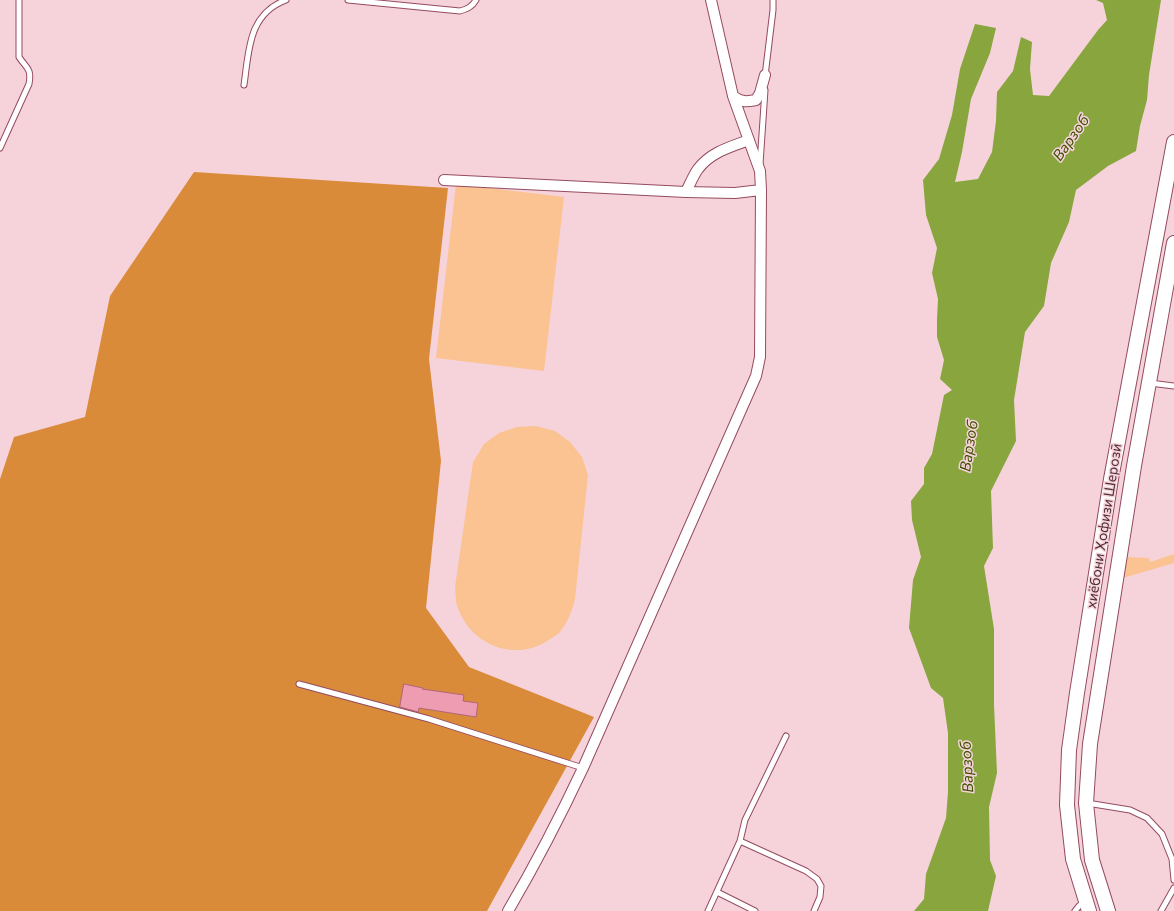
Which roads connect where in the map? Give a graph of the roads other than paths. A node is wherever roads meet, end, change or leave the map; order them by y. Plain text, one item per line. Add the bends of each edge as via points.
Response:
1 (19, 0) edge
2 (286, 0) edge
3 (348, 0) edge
4 (476, 0) edge
5 (711, 0) edge
6 (773, 0) edge
7 (766, 75) junction
8 (244, 85) dead end
9 (733, 96) junction
10 (749, 140) junction
11 (1174, 142) edge
12 (0, 148) edge
13 (760, 170) junction
14 (444, 180) dead end
15 (761, 190) junction
16 (686, 192) junction
17 (1174, 243) edge
18 (1149, 382) junction
19 (1174, 386) edge
20 (299, 684) dead end
21 (1077, 693) junction
22 (1097, 697) junction
23 (786, 736) dead end
24 (584, 768) junction
25 (1086, 803) junction
26 (740, 841) junction
27 (1174, 880) edge
28 (1174, 888) edge
29 (717, 892) junction
30 (1088, 906) edge
31 (508, 911) edge
32 (708, 911) edge
33 (756, 911) edge
34 (814, 911) edge
35 (1076, 911) edge
36 (1108, 911) edge
37 (1161, 911) edge

1 - 12 lane via 19,56 29,69 30,84
2 - 8 lane via 269,10 254,30 250,40
3 - 4 lane via 460,11 467,9
5 - 9 street
6 - 7 lane
7 - 9 street via 756,100 740,101
7 - 13 lane
9 - 10 street
10 - 13 street
10 - 16 street via 720,150 706,160 697,170
11 - 21 main road, хиёбони Ҳофизи Шерозӣ via 1111,479
13 - 15 street
14 - 16 street
15 - 16 street via 735,193
15 - 24 street via 760,357 756,376
17 - 18 main road, хиёбони Ҳофизи Шерозӣ
18 - 19 lane
18 - 22 main road, хиёбони Ҳофизи Шерозӣ
20 - 24 lane via 429,719
21 - 22 main road
21 - 30 main road, хиёбони Ҳофизи Шерозӣ via 1069,750 1067,805 1074,859
22 - 25 main road, хиёбони Ҳофизи Шерозӣ via 1090,744
23 - 26 lane via 753,804
24 - 31 street
25 - 27 lane via 1130,810 1147,818 1162,834 1172,859
25 - 36 main road, хиёбони Ҳофизи Шерозӣ via 1092,860
26 - 29 lane
26 - 34 lane via 806,871 817,879 821,886 820,897
28 - 37 lane
29 - 32 lane
29 - 33 lane
30 - 35 lane via 1080,906

